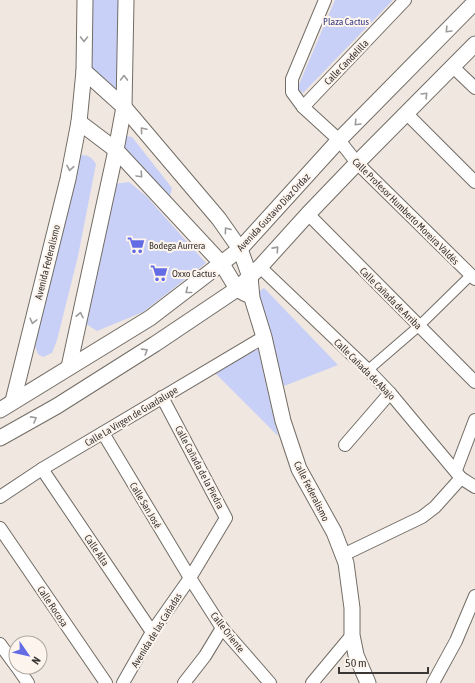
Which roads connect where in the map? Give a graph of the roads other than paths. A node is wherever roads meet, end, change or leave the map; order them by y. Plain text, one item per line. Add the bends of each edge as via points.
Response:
1 (85, 0) edge
2 (126, 0) edge
3 (325, 0) edge
4 (405, 0) edge
5 (475, 2) edge
6 (475, 44) edge
7 (453, 67) junction
8 (84, 71) junction
9 (475, 88) edge
10 (124, 107) junction
11 (303, 107) junction
12 (406, 114) junction
13 (79, 122) junction
14 (339, 140) junction
15 (116, 150) junction
16 (357, 163) junction
17 (475, 182) edge
18 (308, 214) junction
19 (240, 249) junction
20 (222, 264) junction
21 (255, 272) junction
22 (474, 275) edge
23 (237, 289) junction
24 (252, 298) junction
25 (419, 326) junction
26 (264, 337) junction
27 (69, 367) junction
28 (368, 370) junction
29 (475, 382) edge
30 (390, 393) junction
31 (162, 397) junction
32 (13, 401) junction
33 (0, 410) edge
34 (475, 420) edge
35 (103, 433) junction
36 (0, 438) edge
37 (345, 445) dead end
38 (42, 468) junction
39 (458, 474) junction
40 (475, 487) edge
41 (0, 497) edge
42 (0, 528) edge
43 (343, 555) junction
44 (190, 578) junction
45 (475, 596) edge
46 (222, 628) junction
47 (152, 632) junction
48 (352, 635) junction
49 (0, 644) edge
50 (8, 656) edge
51 (106, 683) edge
52 (123, 683) edge
53 (184, 683) edge
54 (270, 683) edge
55 (312, 683) edge
56 (368, 683) edge
57 (433, 683) edge

1 -> 8 street, Avenida Federalismo
10 -> 2 street
3 - 11 street via 292,79 292,92
4 - 11 street, Calle Candelilla
5 -> 14 street, Avenida Gustavo Díaz Ordaz
6 - 7 street
7 - 9 street
12 -> 7 street
8 - 10 street
8 - 13 street, Avenida Federalismo
10 - 15 street
19 -> 10 street via 219,219
11 - 14 street
12 - 16 street
12 - 17 street
13 - 15 street
13 -> 32 street, Avenida Federalismo via 68,179
14 - 16 street, Calle Profesor Humberto Moreira Valdés
14 - 19 street, Avenida Gustavo Díaz Ordaz
15 -> 20 street
27 -> 15 street
16 - 18 street
16 - 22 street, Calle Profesor Humberto Moreira Valdés
21 -> 18 street
18 - 25 street, Calle Cañada de Arriba
19 - 20 street, Avenida Gustavo Díaz Ordaz
19 - 21 street
20 - 23 street
20 -> 27 street, Avenida Gustavo Díaz Ordaz via 150,318
21 - 23 street
21 - 24 street, Calle Federalismo
21 - 28 street, Calle Cañada de Abajo
22 - 25 street
23 - 24 street
36 -> 23 street via 57,406
24 - 26 street, Calle Federalismo
25 - 28 street
25 - 29 street, Calle Cañada de Arriba
26 - 31 street, Calle La Virgen de Guadalupe
26 - 43 street, Calle Federalismo via 283,421 300,469 334,532
27 - 32 street, Avenida Gustavo Díaz Ordaz
28 - 30 street, Calle Cañada de Abajo
30 - 37 street
30 - 39 street, Calle Cañada de Abajo
31 - 35 street, Calle La Virgen de Guadalupe
31 - 44 street, Calle Cañada de la Piedra via 226,516
32 - 33 street, Avenida Gustavo Díaz Ordaz
34 - 39 street
35 - 38 street, Calle La Virgen de Guadalupe
35 - 44 street, Calle San José
38 - 41 street, Calle La Virgen de Guadalupe
38 - 47 street, Calle Alta
39 - 40 street, Calle Cañada de Abajo
39 - 43 street via 435,507 422,517
42 - 51 street, Calle Rocosa
43 - 48 street, Calle Federalismo via 348,572
44 - 46 street, Calle Oriente
44 - 47 street, Avenida de las Cañadas
45 - 57 street via 456,641
46 - 53 street
46 - 54 street, Calle Oriente
47 - 52 street, Avenida de las Cañadas
48 - 55 street
48 - 56 street, Calle Federalismo via 356,655
49 - 50 street

